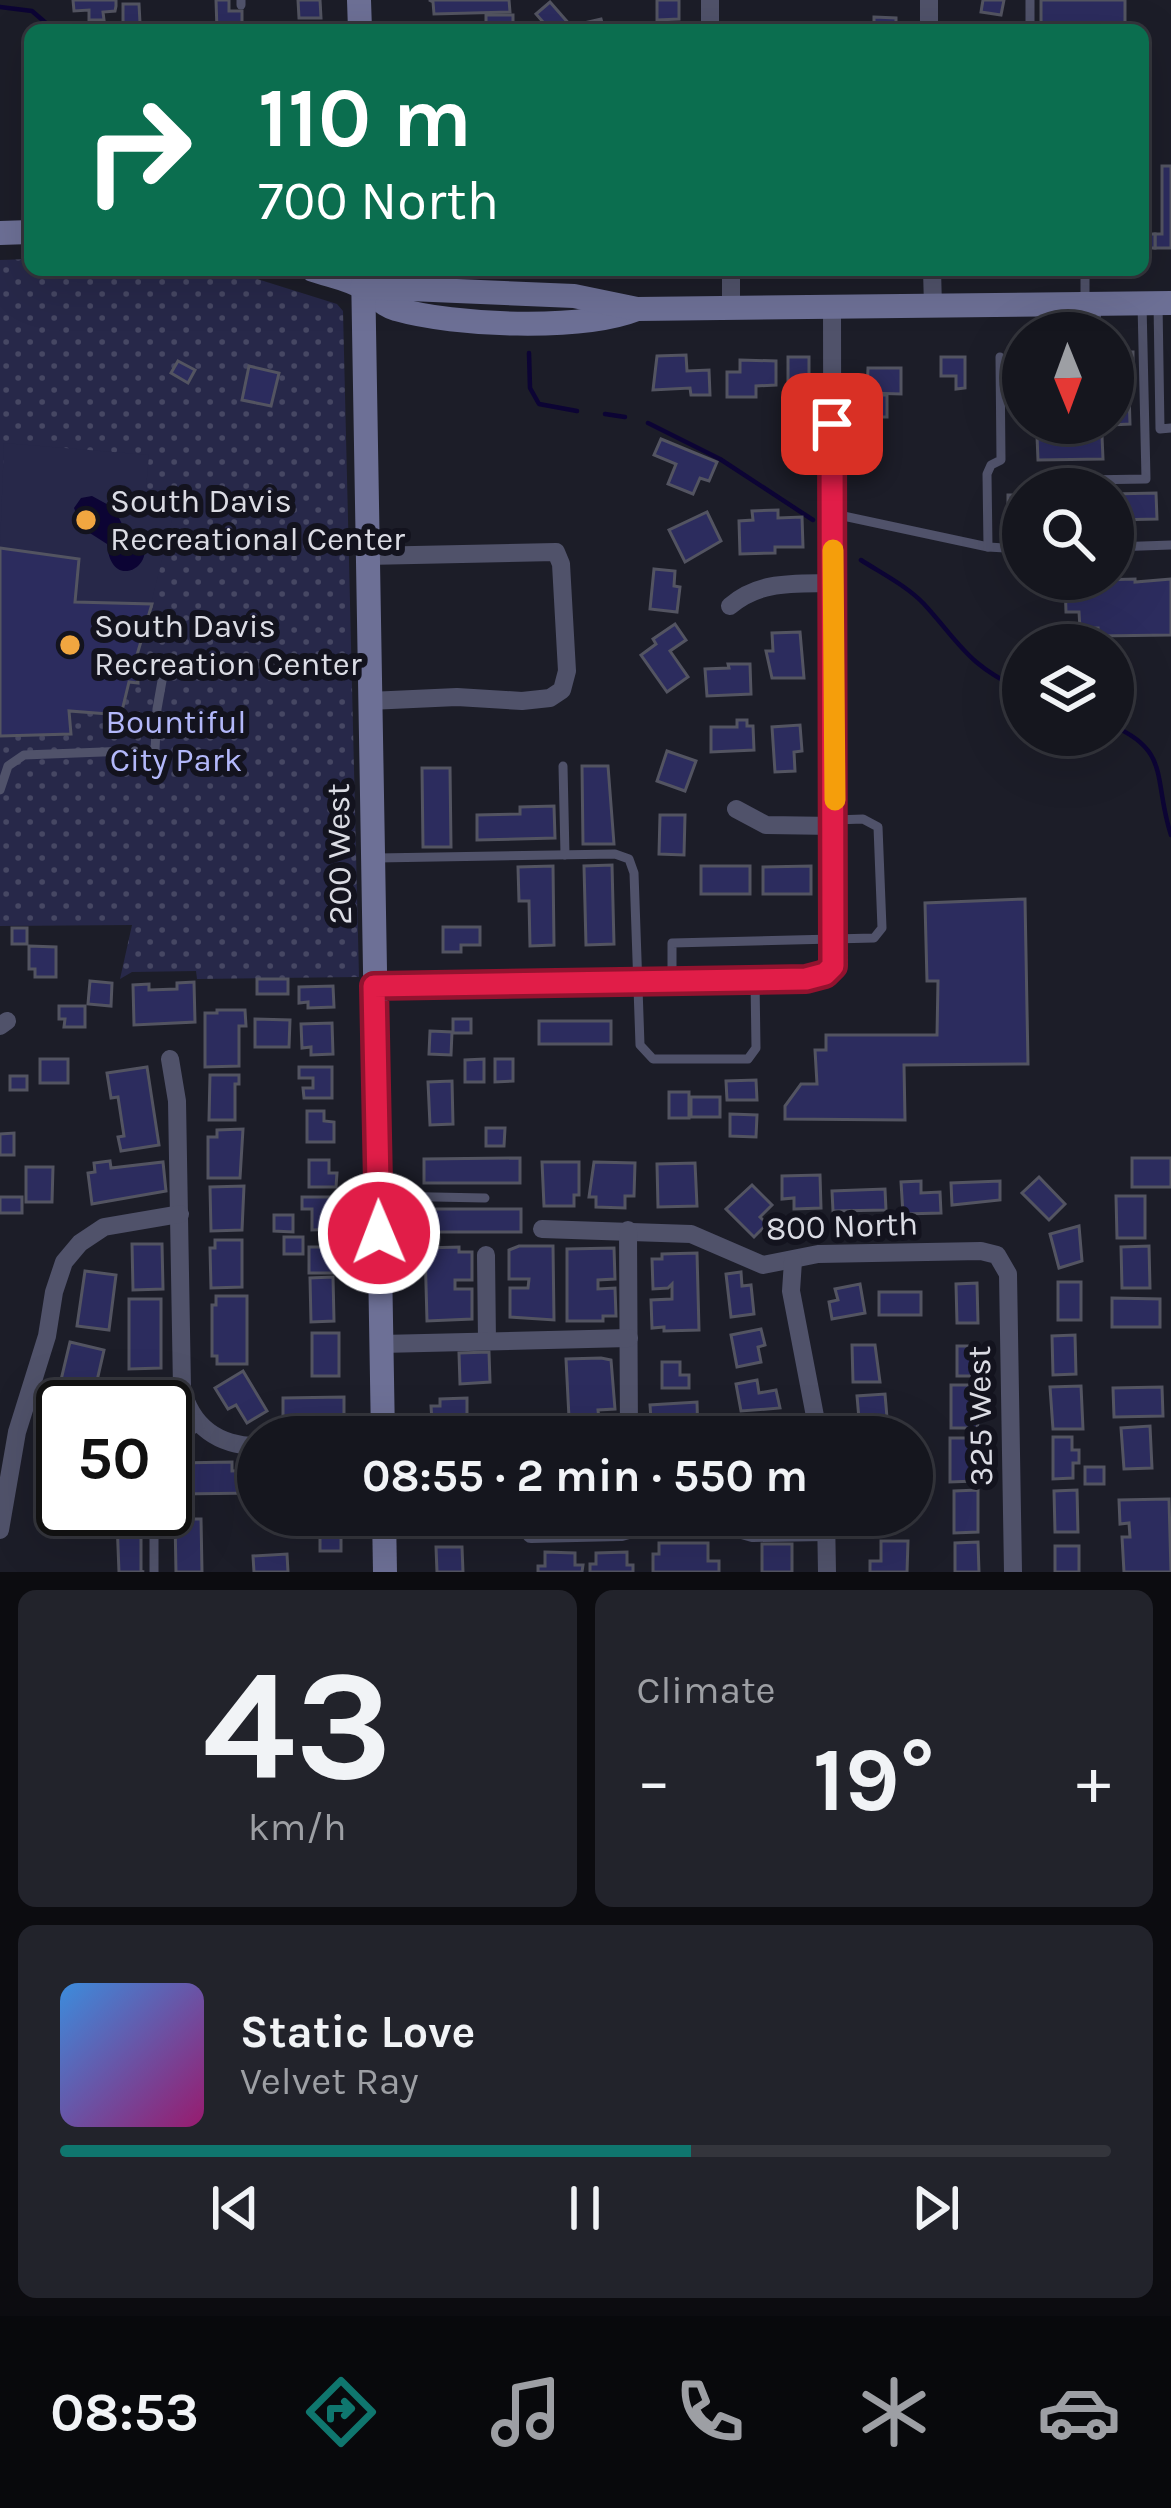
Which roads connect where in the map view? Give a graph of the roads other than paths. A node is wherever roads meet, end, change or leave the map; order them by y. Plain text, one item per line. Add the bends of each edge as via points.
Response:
1 (730, 276) edge
2 (932, 276) edge
3 (1085, 276) edge
4 (362, 278) edge
5 (1157, 303) edge
6 (1090, 304) junction
7 (933, 306) junction
8 (832, 307) junction
9 (731, 308) junction
10 (637, 309) junction
11 (1092, 312) edge
12 (1000, 357) dead end
13 (1171, 428) edge
14 (1134, 479) edge
15 (833, 514) junction
16 (1171, 545) edge
17 (1134, 546) edge
18 (988, 547) junction
19 (1002, 548) edge
20 (366, 556) junction
21 (834, 584) junction
22 (730, 606) dead end
23 (368, 663) junction
24 (369, 701) junction
25 (563, 766) dead end
26 (0, 790) edge
27 (736, 809) dead end
28 (835, 823) junction
29 (565, 855) junction
30 (372, 858) junction
31 (836, 940) junction
32 (755, 980) junction
33 (672, 981) junction
34 (639, 982) junction
35 (374, 986) junction
36 (170, 1059) dead end
37 (378, 1196) junction
38 (485, 1198) dead end
39 (180, 1214) junction
40 (542, 1229) dead end
41 (628, 1230) junction
42 (486, 1255) dead end
43 (1003, 1260) joint
44 (793, 1261) junction
45 (629, 1339) junction
46 (487, 1341) junction
47 (381, 1344) junction
48 (383, 1416) edge
49 (629, 1416) edge
50 (815, 1416) edge
51 (197, 1424) junction
52 (192, 1426) edge
53 (237, 1443) edge
54 (0, 1530) edge
55 (154, 1536) edge
56 (384, 1536) edge
57 (826, 1536) edge
58 (154, 1572) edge
59 (385, 1572) edge
60 (827, 1572) edge
61 (1012, 1572) edge

1 - 9 street
2 - 7 street
3 - 6 lane
4 - 10 main road
4 - 10 main road via 393,309 467,320 597,320
4 - 20 main road, 200 West
5 - 6 main road
5 - 13 lane via 1160,428
5 - 14 lane via 1146,479
6 - 7 main road
6 - 11 lane
7 - 8 main road
8 - 9 main road
8 - 15 street
9 - 10 main road
12 - 18 lane via 1001,460 987,474
15 - 18 lane
15 - 21 street
16 - 17 lane
18 - 19 lane
20 - 23 main road, 200 West
20 - 24 street via 556,552 567,670 562,690 542,700
21 - 22 street via 765,585
21 - 28 street
23 - 24 main road, 200 West
23 - 26 lane via 165,664 155,750 24,755 8,766
24 - 30 main road, 200 West
25 - 29 lane
27 - 28 street via 766,825
28 - 31 street
28 - 31 lane via 863,819 878,827 882,928 874,938
29 - 30 lane
29 - 34 lane via 622,855 633,865
30 - 35 main road, 200 West
31 - 32 street via 830,970
31 - 33 lane via 671,943
32 - 33 street
32 - 34 lane via 756,1048 748,1059 653,1059 640,1045
33 - 34 street
34 - 35 street
35 - 37 main road, 200 West
36 - 39 street
37 - 38 lane
37 - 47 main road, 200 West
39 - 51 street via 181,1375
39 - 54 street via 104,1227 64,1262 17,1432
40 - 41 street, 800 North
41 - 44 street, 800 North via 701,1236 763,1264
41 - 45 street
42 - 46 street
43 - 44 street, 800 North via 981,1251 818,1253
43 - 61 street, 325 West
44 - 50 street via 791,1292
45 - 46 street
45 - 49 street
46 - 47 street
47 - 48 main road, 200 West
51 - 52 street
51 - 53 street
55 - 58 lane
56 - 59 main road
57 - 60 street

